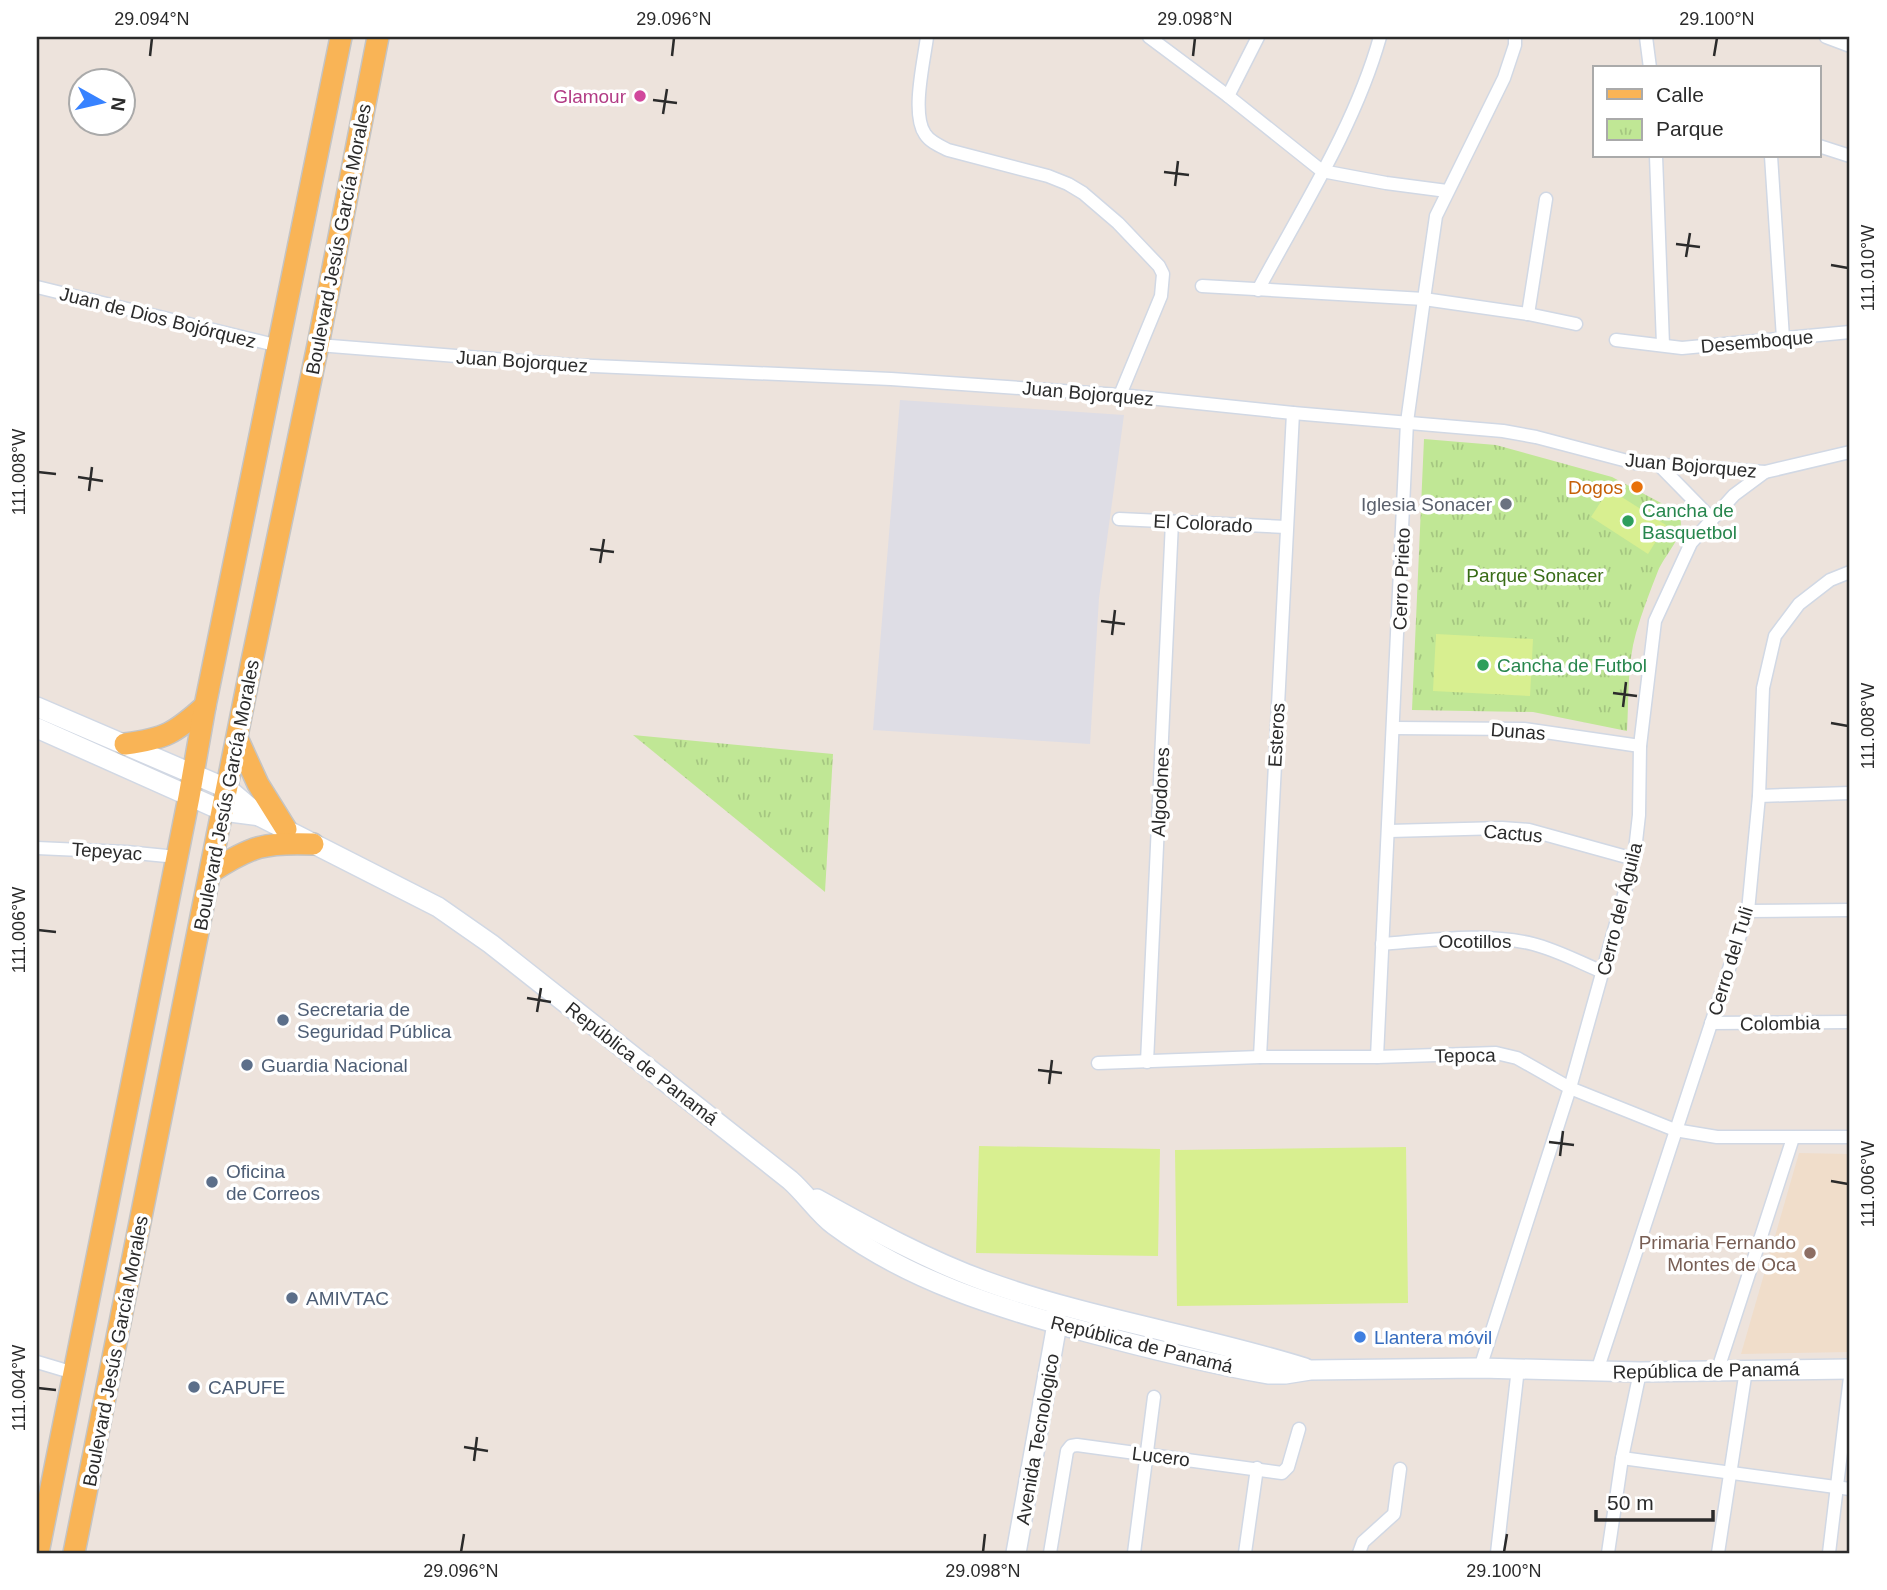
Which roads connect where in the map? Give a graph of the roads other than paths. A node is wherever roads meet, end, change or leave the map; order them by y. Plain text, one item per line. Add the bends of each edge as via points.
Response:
1 (341, 37) edge
2 (378, 37) edge
3 (927, 37) edge
4 (1149, 37) edge
5 (1258, 37) edge
6 (1380, 37) edge
7 (1515, 37) edge
8 (1646, 37) edge
9 (1826, 37) edge
10 (1850, 46) edge
11 (1650, 66) edge
12 (1228, 96) junction
13 (1820, 146) edge
14 (1850, 156) edge
15 (1656, 158) edge
16 (1771, 158) edge
17 (1322, 171) junction
18 (1447, 191) junction
19 (1546, 199) dead end
20 (1202, 286) dead end
21 (37, 287) edge
22 (1258, 290) junction
23 (1424, 299) junction
24 (1528, 313) junction
25 (1576, 324) dead end
26 (1850, 332) edge
27 (1783, 338) junction
28 (1616, 340) dead end
29 (318, 345) junction
30 (1663, 345) junction
31 (279, 346) junction
32 (1120, 395) junction
33 (1293, 413) junction
34 (1407, 422) junction
35 (1850, 452) edge
36 (1660, 466) junction
37 (1765, 472) junction
38 (1119, 519) dead end
39 (1712, 519) junction
40 (1172, 522) junction
41 (1286, 527) junction
42 (1850, 572) edge
43 (37, 706) edge
44 (205, 706) junction
45 (1394, 728) junction
46 (37, 729) edge
47 (238, 740) junction
48 (125, 744) junction
49 (1640, 746) junction
50 (194, 774) junction
51 (228, 789) junction
52 (1850, 793) edge
53 (1759, 796) junction
54 (189, 797) junction
55 (223, 811) junction
56 (261, 817) junction
57 (286, 829) junction
58 (1389, 831) junction
59 (313, 844) junction
60 (37, 848) edge
61 (177, 857) junction
62 (1634, 859) junction
63 (211, 872) junction
64 (1850, 910) edge
65 (1748, 911) junction
66 (1382, 944) junction
67 (1603, 972) junction
68 (1850, 1022) edge
69 (1711, 1023) junction
70 (1260, 1057) junction
71 (1377, 1057) junction
72 (1147, 1062) junction
73 (1098, 1063) dead end
74 (1570, 1088) junction
75 (1675, 1130) junction
76 (1793, 1138) junction
77 (1850, 1138) edge
78 (801, 1190) junction
79 (882, 1233) junction
80 (1058, 1324) junction
81 (1276, 1359) junction
82 (37, 1362) edge
83 (1480, 1367) junction
84 (1518, 1368) junction
85 (1718, 1369) junction
86 (1850, 1369) edge
87 (1310, 1370) junction
88 (1746, 1370) junction
89 (1597, 1371) junction
90 (1640, 1372) junction
91 (74, 1373) junction
92 (1850, 1377) edge
93 (1154, 1397) dead end
94 (1299, 1429) dead end
95 (1147, 1454) junction
96 (1622, 1458) junction
97 (1257, 1468) junction
98 (1400, 1469) dead end
99 (1729, 1472) junction
100 (1844, 1488) edge
101 (38, 1553) edge
102 (74, 1553) edge
103 (1016, 1553) edge
104 (1050, 1553) edge
105 (1134, 1553) edge
106 (1245, 1553) edge
107 (1359, 1553) edge
108 (1497, 1553) edge
109 (1608, 1553) edge
110 (1718, 1553) edge
111 (1829, 1553) edge

1 - 31 main road, Boulevard Jesús García Morales
2 - 29 main road, Boulevard Jesús García Morales
3 - 32 street via 919,110 925,135 948,150 1068,184 1118,223 1159,266 1161,296
4 - 12 street
5 - 12 street
6 - 17 street via 1372,65
7 - 18 street, Cerro Prieto via 1504,78
8 - 11 street
9 - 10 street
12 - 17 street
13 - 14 street
15 - 30 street
16 - 27 street
17 - 18 street
17 - 22 street
18 - 23 street, Cerro Prieto via 1436,216
19 - 24 street
20 - 22 street
21 - 31 street, Juan de Dios Bojórquez
22 - 23 street
23 - 24 street
23 - 34 street, Cerro Prieto
24 - 25 street
26 - 27 street, Desemboque
27 - 30 street, Desemboque via 1690,347
28 - 30 street, Desemboque
29 - 32 street, Juan Bojorquez via 571,365
29 - 47 main road, Boulevard Jesús García Morales
31 - 44 main road, Boulevard Jesús García Morales
32 - 33 street, Juan Bojorquez
33 - 34 street, Juan Bojorquez
33 - 41 street, Esteros
34 - 36 street, Juan Bojorquez via 1536,437
34 - 45 street, Cerro Prieto
35 - 37 street, Juan Bojorquez
36 - 37 street, Juan Bojorquez
36 - 39 street
37 - 39 street, Cerro del Águila
38 - 40 street, El Colorado
39 - 49 street, Cerro del Águila via 1691,544 1655,621
40 - 41 street, El Colorado
40 - 72 street, Algodones
41 - 70 street, Esteros
42 - 53 street, Cerro del Tuli via 1830,580 1799,604 1775,636 1763,688
43 - 48 main road, República de Panamá
44 - 48 main road via 158,740
44 - 50 main road, Boulevard Jesús García Morales
45 - 49 street, Dunas via 1524,729
45 - 58 street, Cerro Prieto
46 - 54 main road, República de Panamá
47 - 51 main road, Boulevard Jesús García Morales
47 - 57 main road
48 - 50 main road, República de Panamá
49 - 62 street, Cerro del Águila
50 - 51 main road, República de Panamá
50 - 54 main road, Boulevard Jesús García Morales
51 - 55 main road, Boulevard Jesús García Morales
51 - 56 main road, República de Panamá
52 - 53 street
53 - 65 street, Cerro del Tuli
54 - 55 main road, República de Panamá
54 - 61 main road, Boulevard Jesús García Morales
55 - 56 main road, República de Panamá
55 - 63 main road, Boulevard Jesús García Morales
56 - 57 main road, República de Panamá
57 - 59 main road, República de Panamá
58 - 62 street, Cactus via 1529,830
58 - 66 street, Cerro Prieto
59 - 63 main road via 265,845 238,854
59 - 78 main road, República de Panamá via 409,891 468,927
60 - 61 street, Tepeyac
61 - 91 main road, Boulevard Jesús García Morales
62 - 67 street, Cerro del Águila
63 - 102 main road, Boulevard Jesús García Morales
64 - 65 street
65 - 69 street, Cerro del Tuli
66 - 67 street, Ocotillos via 1516,940
66 - 71 street, Cerro Prieto
67 - 74 street, Cerro del Águila
68 - 69 street, Colombia
69 - 75 street, Cerro del Tuli
70 - 71 street, Tepoca
70 - 72 street, Tepoca
71 - 74 street, Tepoca via 1496,1053 1528,1064
72 - 73 street, Tepoca
74 - 75 street, Tepoca
74 - 83 street, Cerro del Águila
75 - 76 street, Tepoca via 1717,1137
75 - 89 street, Cerro del Tuli
76 - 77 street, Tepoca
76 - 85 street
78 - 79 main road, República de Panamá
78 - 80 main road, República de Panamá via 833,1224 892,1262 944,1287
79 - 80 main road via 895,1247 935,1271 1050,1311
79 - 81 main road, República de Panamá via 986,1282
80 - 81 main road via 1073,1318 1233,1359
80 - 87 main road, República de Panamá via 1268,1374
80 - 103 main road, Avenida Tecnologico
81 - 87 main road, República de Panamá
82 - 91 street
83 - 84 main road, República de Panamá
83 - 87 main road, República de Panamá
84 - 89 main road, República de Panamá
84 - 108 street
85 - 88 main road, República de Panamá
85 - 90 main road, República de Panamá
86 - 88 main road, República de Panamá
88 - 99 street
89 - 90 main road, República de Panamá
90 - 96 street
91 - 101 main road, Boulevard Jesús García Morales
92 - 100 street
93 - 95 street
94 - 97 street, Lucero via 1287,1471
95 - 97 street, Lucero
95 - 104 street, Lucero via 1071,1446
95 - 105 street
96 - 99 street
96 - 109 street
97 - 106 street
98 - 107 street via 1394,1514 1363,1542
99 - 100 street
99 - 110 street
100 - 111 street

